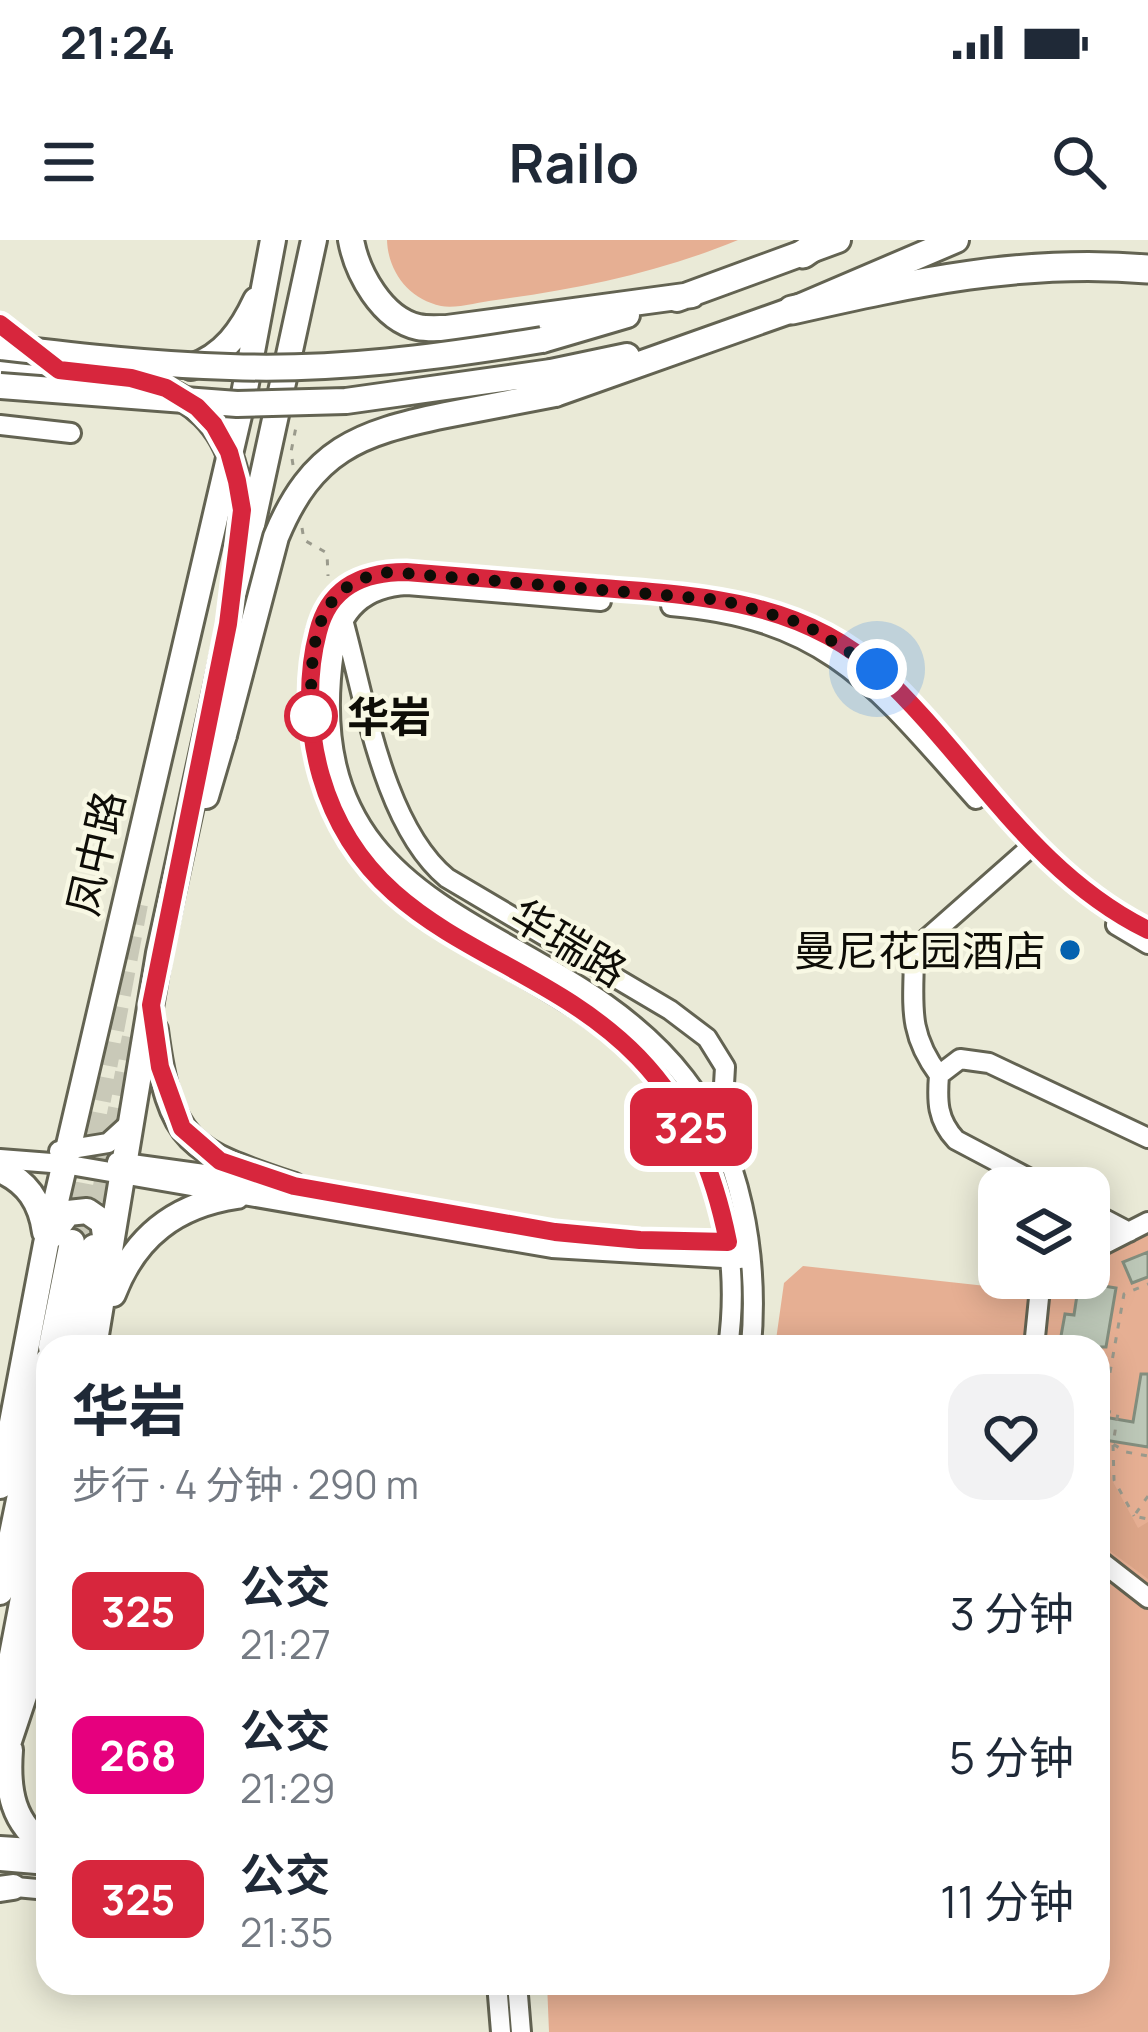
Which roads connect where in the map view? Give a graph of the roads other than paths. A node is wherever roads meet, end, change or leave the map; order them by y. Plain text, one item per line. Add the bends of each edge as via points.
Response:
1 (273, 240) edge
2 (314, 240) edge
3 (350, 240) edge
4 (838, 240) edge
5 (956, 240) edge
6 (813, 247) edge
7 (1148, 268) edge
8 (269, 270) junction
9 (692, 295) junction
10 (792, 310) junction
11 (0, 324) edge
12 (0, 347) edge
13 (0, 363) edge
14 (59, 370) junction
15 (131, 370) junction
16 (553, 382) junction
17 (0, 386) edge
18 (0, 425) edge
19 (71, 433) dead end
20 (229, 452) junction
21 (343, 620) junction
22 (228, 624) junction
23 (1029, 849) junction
24 (1148, 929) edge
25 (1148, 944) edge
26 (159, 953) junction
27 (151, 1005) junction
28 (939, 1075) junction
29 (132, 1121) junction
30 (721, 1137) junction
31 (1148, 1138) edge
32 (0, 1147) edge
33 (0, 1159) edge
34 (71, 1161) junction
35 (1007, 1167) edge
36 (0, 1170) edge
37 (124, 1170) junction
38 (294, 1186) junction
39 (237, 1196) junction
40 (1110, 1222) edge
41 (1148, 1222) edge
42 (1129, 1232) junction
43 (1110, 1242) edge
44 (46, 1244) junction
45 (739, 1251) junction
46 (1042, 1299) edge
47 (101, 1307) junction
48 (55, 1335) edge
49 (87, 1335) edge
50 (91, 1335) edge
51 (92, 1335) edge
52 (729, 1335) edge
53 (750, 1335) edge
54 (1036, 1335) edge
55 (36, 1418) edge
56 (0, 1486) edge
57 (36, 1541) edge
58 (1110, 1568) edge
59 (0, 1592) edge
60 (1148, 1598) edge
61 (36, 1645) edge
62 (5, 1728) edge
63 (0, 1768) edge
64 (36, 1838) edge
65 (0, 1846) edge
66 (36, 1848) edge
67 (0, 1861) edge
68 (36, 1864) edge
69 (36, 1878) edge
70 (3, 1884) edge
71 (36, 1888) edge
72 (498, 1995) edge
73 (518, 1995) edge
74 (501, 2032) edge
75 (521, 2032) edge

1 - 8 main road, 凤中路
2 - 22 main road, 凤中路
3 - 9 main road via 368,285 414,327
4 - 6 main road
5 - 10 main road
6 - 9 main road
7 - 10 highway via 1013,267
8 - 15 main road via 242,327 219,352 186,369
8 - 20 main road, 凤中路
9 - 15 main road, bridge via 542,340 440,357
10 - 16 main road
11 - 14 street
12 - 15 main road, bridge
13 - 14 main road
13 - 15 main road, bridge
14 - 15 main road
15 - 20 main road via 197,407
16 - 17 main road, bridge via 237,404
16 - 26 main road, bridge via 385,427 331,455 307,478 276,537
18 - 19 street
20 - 22 main road via 242,510
20 - 34 main road, 凤中路
21 - 23 street via 364,596 407,585 689,608 776,628 868,680
21 - 30 street via 403,823 435,868 707,1038 725,1066
21 - 30 street, 华瑞路 via 332,684 336,755 380,853 430,901 622,1016 685,1077
22 - 26 main road, 凤中路
23 - 24 street
23 - 25 street via 1077,901
23 - 28 street via 914,950 914,1024 919,1048
23 - 45 street, 华瑞路 via 877,669 778,614 691,595 406,572 360,578 329,602 314,650 311,722 342,830 388,890 418,914 581,1008 638,1057 701,1147
26 - 27 main road, 凤中路
27 - 29 main road, 凤中路
27 - 38 main road via 160,1067 182,1128 220,1161
28 - 31 street via 960,1059 988,1063
28 - 35 street via 945,1128
29 - 34 street
29 - 37 main road, 凤中路
30 - 45 street, 华瑞路
32 - 34 street
33 - 34 street
34 - 37 street
34 - 44 main road, 凤中路
36 - 44 main road via 36,1201
37 - 38 street
37 - 39 street
37 - 47 main road, 凤中路
38 - 45 street via 555,1232
39 - 45 street via 552,1248
39 - 51 main road via 176,1214 148,1237
40 - 42 street
41 - 42 street
42 - 43 street
44 - 47 main road via 68,1213 87,1210 103,1222
44 - 56 main road, 凤中路
45 - 52 street, 华瑞路
45 - 53 street, 华瑞路
46 - 54 street
47 - 50 main road, 凤中路
48 - 49 main road via 83,1244
55 - 59 main road
57 - 62 main road
58 - 60 street
61 - 62 main road via 29,1681
62 - 63 main road
62 - 64 main road via 11,1803
65 - 66 street
67 - 68 street
69 - 70 street
70 - 71 street
72 - 74 street
73 - 75 street

